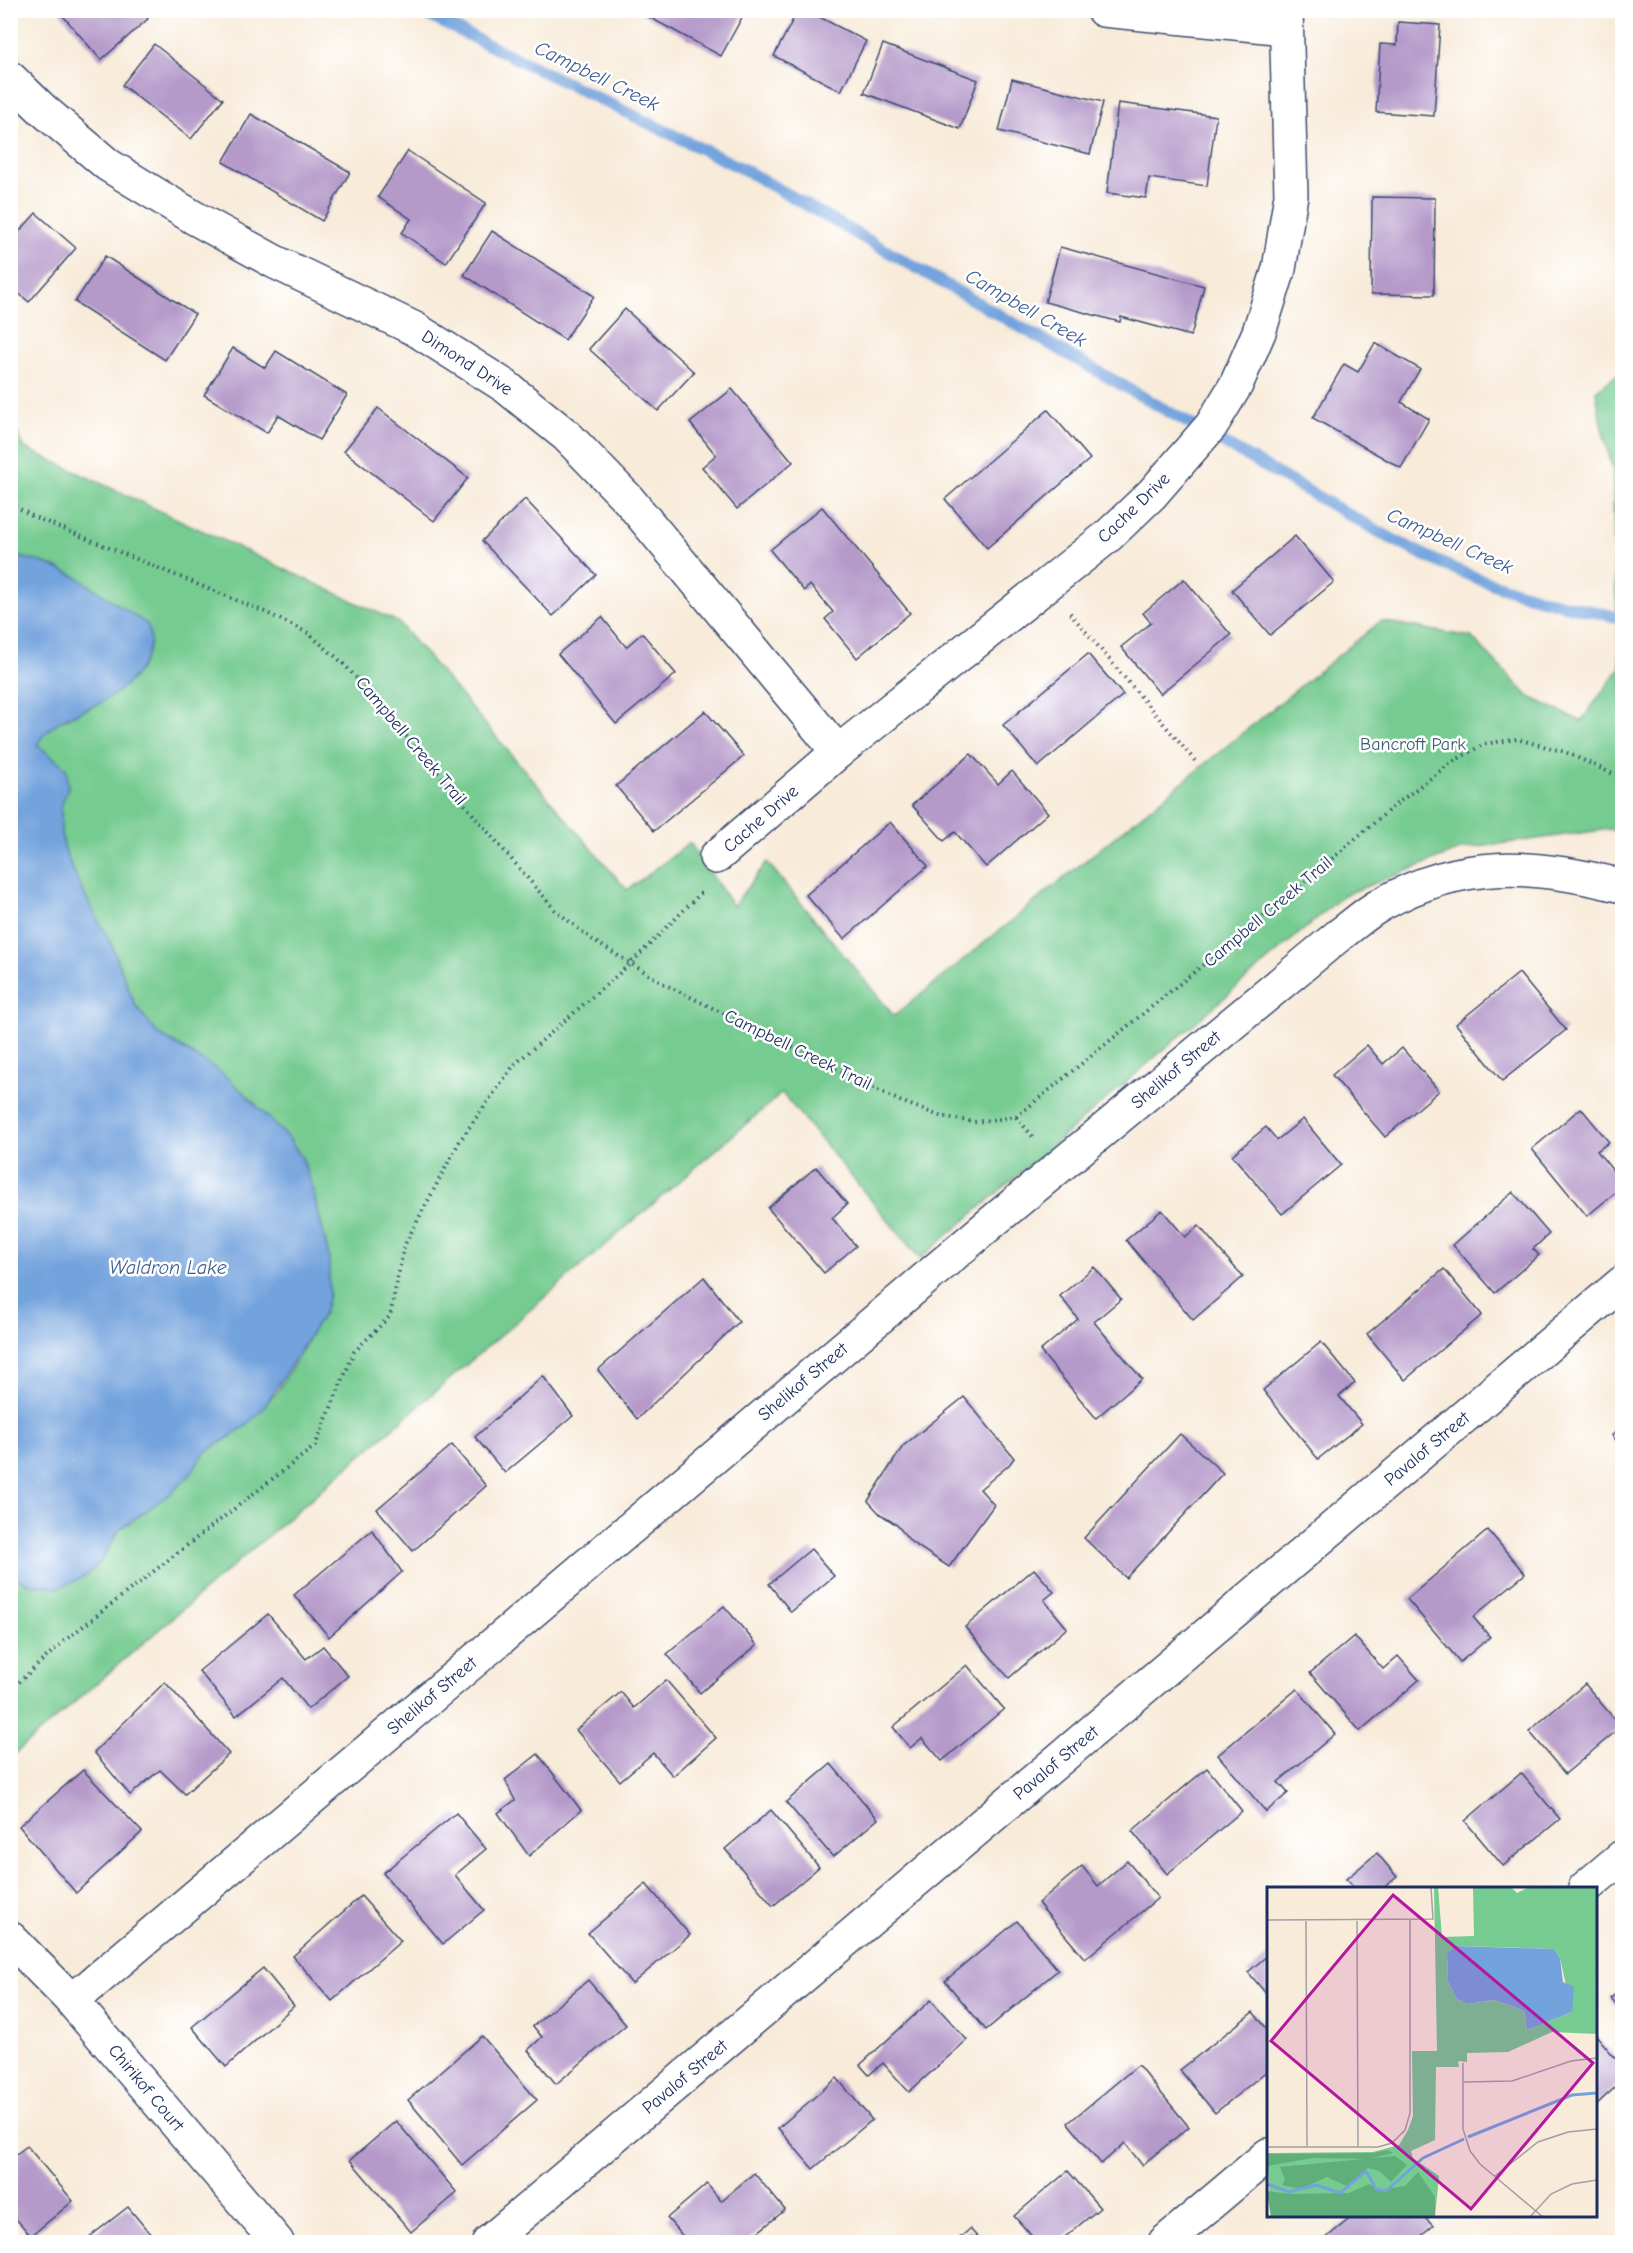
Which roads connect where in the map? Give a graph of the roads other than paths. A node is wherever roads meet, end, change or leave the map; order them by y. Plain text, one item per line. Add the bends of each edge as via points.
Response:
1 (1102, 10) edge
2 (1286, 19) edge
3 (10, 78) edge
4 (838, 752) junction
5 (716, 857) road end
6 (1623, 886) edge
7 (1623, 1283) edge
8 (1623, 1857) edge
9 (1586, 1887) edge
10 (10, 1938) edge
11 (72, 2001) junction
12 (1267, 2157) edge
13 (277, 2242) edge
14 (489, 2242) edge
15 (1165, 2242) edge

1 - 2 street
2 - 4 street, Cache Drive via 1291,195 1279,269 1259,332 1236,385 1211,426 1152,494 1108,536
3 - 4 street, Dimond Drive via 108,165 275,262 415,329 505,386 567,436 628,499
4 - 5 street, Cache Drive
6 - 11 street, Shelikof Street via 1582,875 1525,869 1479,870 1431,882 1382,904 1338,936 973,1238
7 - 14 street, Pavalof Street
8 - 9 street
10 - 11 street, Chirikof Court
11 - 13 street, Chirikof Court
12 - 15 street

